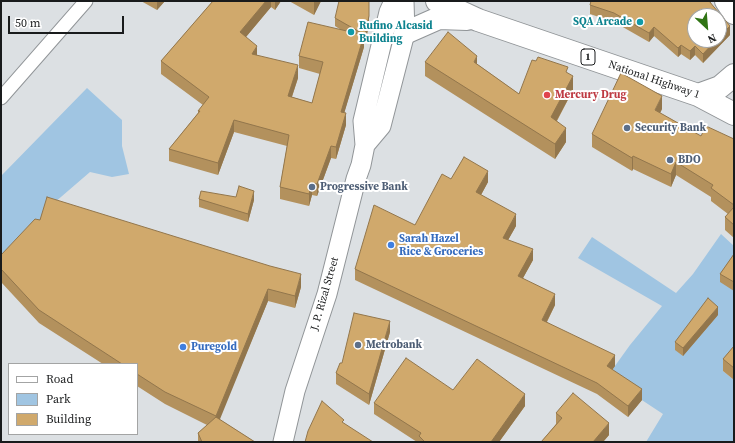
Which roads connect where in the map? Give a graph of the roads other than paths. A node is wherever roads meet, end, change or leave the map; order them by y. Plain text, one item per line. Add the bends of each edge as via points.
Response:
1 (86, 1) edge
2 (394, 1) edge
3 (404, 1) edge
4 (436, 1) edge
5 (726, 1) edge
6 (734, 13) edge
7 (478, 20) junction
8 (405, 33) junction
9 (734, 75) edge
10 (698, 95) junction
11 (1, 98) edge
12 (734, 114) edge
13 (365, 145) junction
14 (283, 442) edge

1 - 11 street
2 - 13 main road, J. P. Rizal Street via 389,12 363,121
3 - 8 main road, J. P. Rizal Street
4 - 7 highway, National Highway 1 / 1
5 - 6 highway
7 - 8 highway via 439,18
7 - 10 highway, National Highway 1 / 1
8 - 13 main road, J. P. Rizal Street via 381,126
9 - 10 highway via 720,87
10 - 12 highway, National Highway 1 / 1
13 - 14 main road, J. P. Rizal Street via 327,294 295,391

